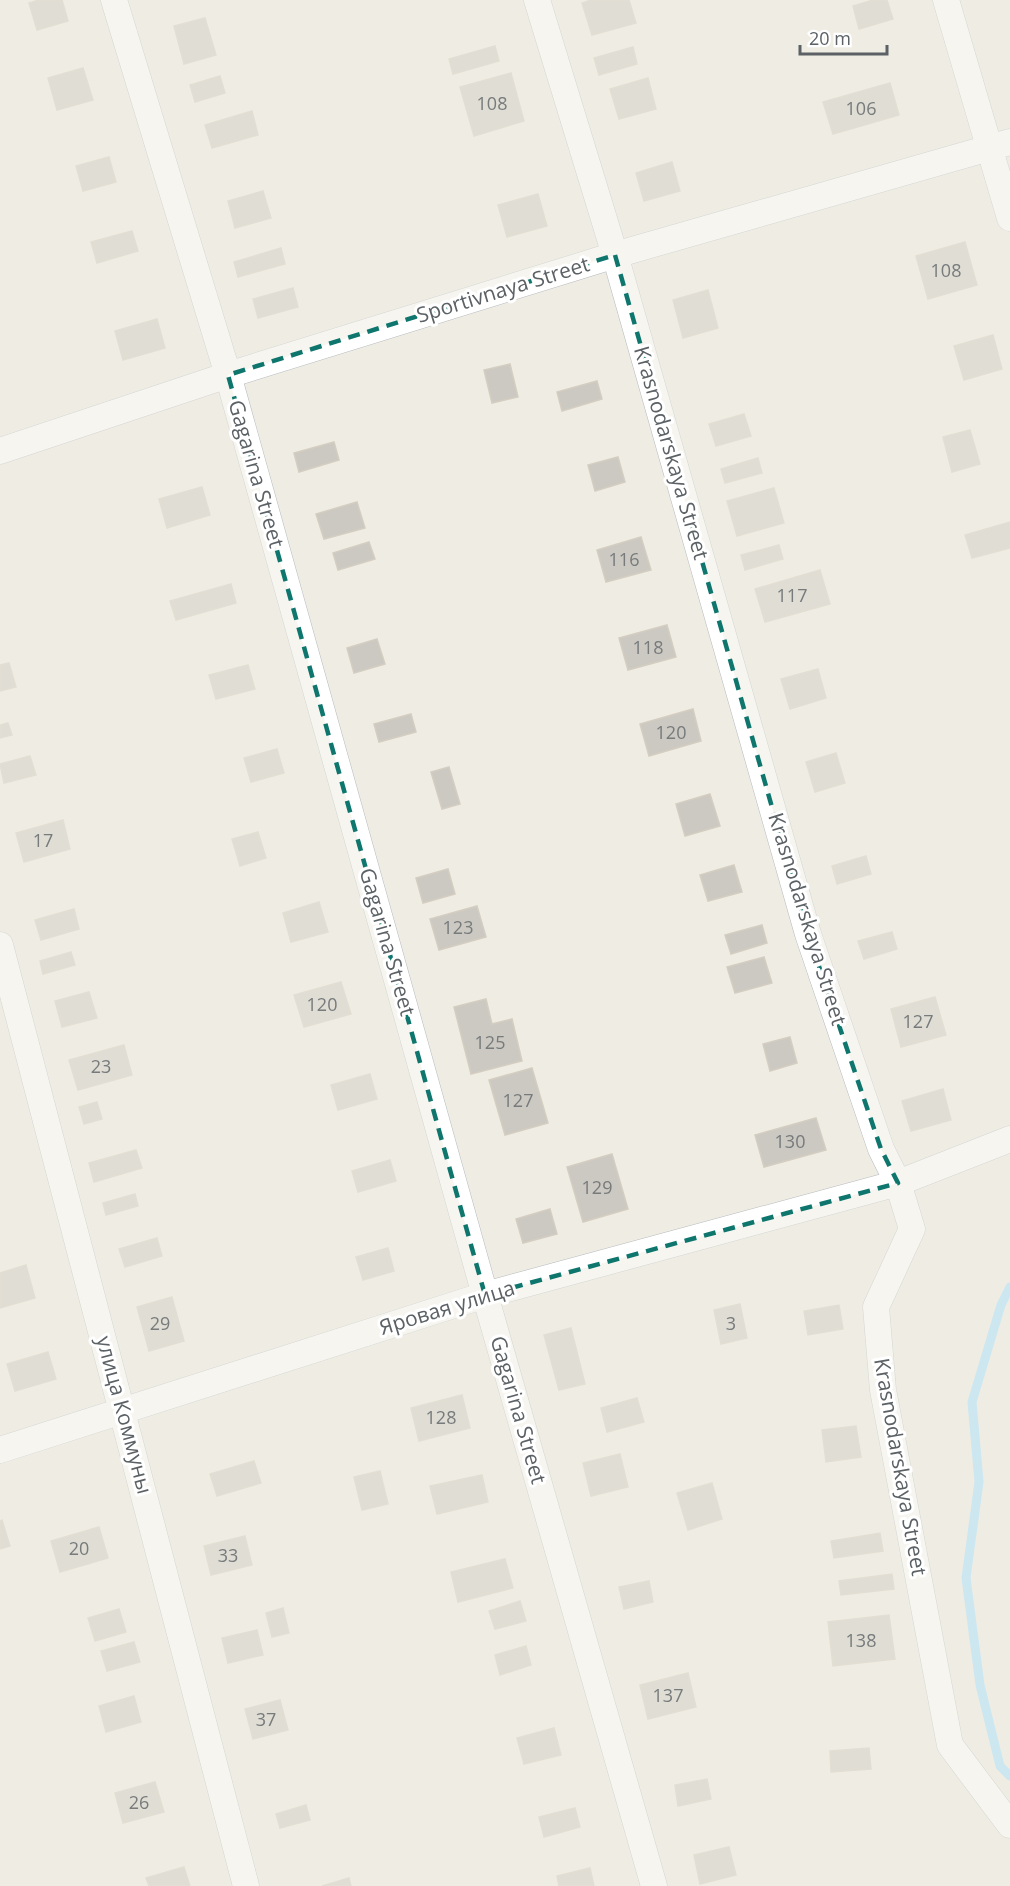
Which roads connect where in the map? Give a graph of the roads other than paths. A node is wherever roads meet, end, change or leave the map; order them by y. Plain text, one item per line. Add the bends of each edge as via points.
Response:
1 (114, 0) edge
2 (537, 0) edge
3 (945, 0) edge
4 (1000, 145) edge
5 (1010, 218) edge
6 (615, 255) junction
7 (228, 375) junction
8 (0, 451) edge
9 (0, 945) edge
10 (1010, 1139) edge
11 (898, 1183) junction
12 (485, 1295) junction
13 (123, 1411) junction
14 (0, 1450) edge
15 (1010, 1825) edge
16 (246, 1886) edge
17 (654, 1886) edge

1 - 7 street, Gagarina Street
2 - 6 street, Krasnodarskaya Street
3 - 4 street
4 - 5 street
4 - 6 street, Sportivnaya Street
6 - 7 street, Sportivnaya Street
6 - 11 street, Krasnodarskaya Street via 808,934 881,1149
7 - 8 street, Sportivnaya Street
7 - 12 street, Gagarina Street
9 - 13 street, улица Коммуны
10 - 11 street, Яровая улица
11 - 12 street, Яровая улица
11 - 15 street, Krasnodarskaya Street via 912,1229 876,1307 883,1390 950,1745
12 - 13 street, Яровая улица
12 - 17 street, Gagarina Street
13 - 14 street, Яровая улица
13 - 16 street, улица Коммуны

